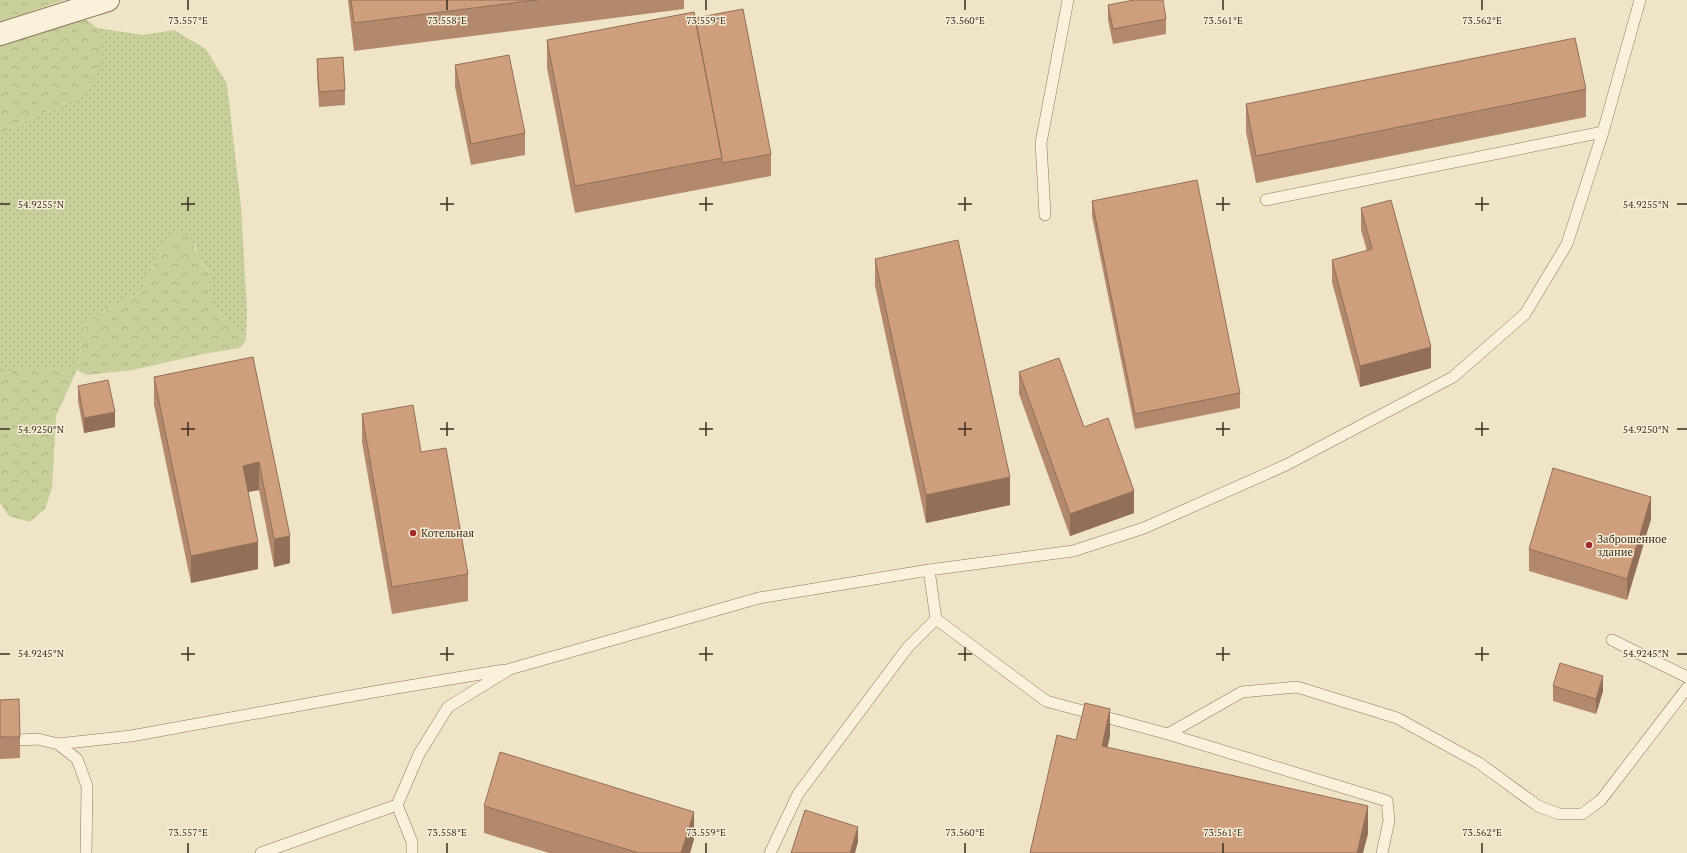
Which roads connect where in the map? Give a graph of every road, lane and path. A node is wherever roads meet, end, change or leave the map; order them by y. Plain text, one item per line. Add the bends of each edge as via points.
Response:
1 (108, 0) edge
2 (1068, 0) edge
3 (1640, 0) edge
4 (0, 34) edge
5 (1603, 132) junction
6 (1266, 200) dead end
7 (1045, 215) dead end
8 (929, 570) junction
9 (936, 619) junction
10 (1612, 640) dead end
11 (510, 669) junction
12 (1687, 677) edge
13 (1687, 688) edge
14 (1168, 734) junction
15 (19, 740) edge
16 (58, 744) junction
17 (397, 805) junction
18 (86, 853) edge
19 (261, 853) edge
20 (412, 853) edge
21 (770, 853) edge
22 (1382, 853) edge

1 - 4 street
2 - 7 lane via 1041,143
3 - 5 lane
5 - 6 lane
5 - 8 lane via 1567,244 1525,314 1454,377 1286,465 1144,528 1073,551
8 - 9 lane
8 - 11 lane via 759,598
9 - 14 lane via 1046,701
9 - 21 lane via 908,647 798,794
10 - 12 lane
11 - 16 lane via 131,736
11 - 17 lane via 448,707 419,754
13 - 14 lane via 1601,800 1582,814 1559,814 1538,806 1479,763 1396,718 1297,688 1242,692
14 - 22 lane via 1387,801 1389,821
15 - 16 lane via 38,739
16 - 18 lane via 77,759 87,786
17 - 19 lane
17 - 20 lane via 412,842

